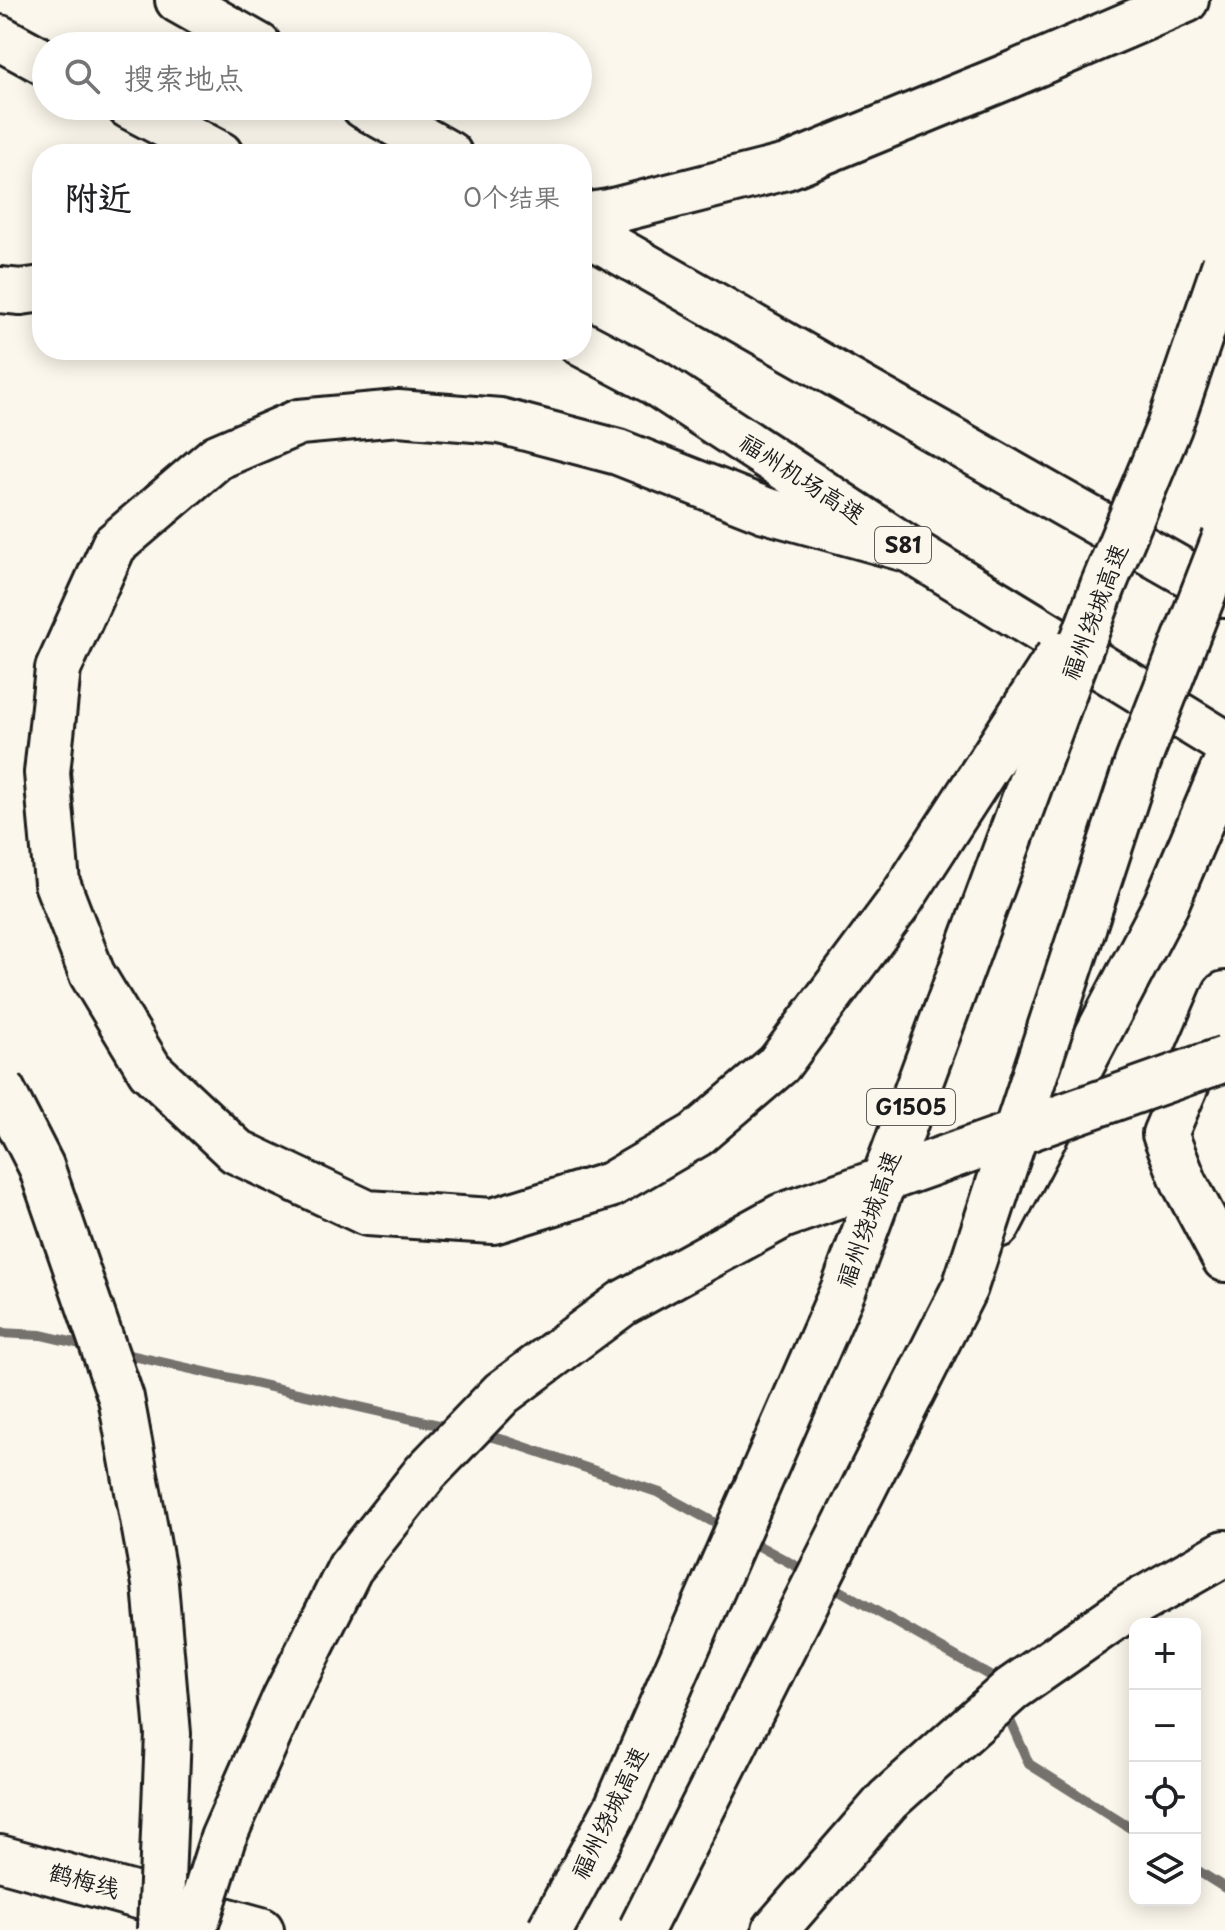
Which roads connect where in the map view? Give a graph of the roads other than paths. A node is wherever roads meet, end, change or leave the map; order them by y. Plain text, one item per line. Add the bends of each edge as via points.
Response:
1 (178, 0) edge
2 (1186, 0) edge
3 (234, 32) edge
4 (0, 38) edge
5 (32, 55) edge
6 (156, 120) edge
7 (389, 120) edge
8 (201, 144) edge
9 (431, 144) edge
10 (592, 215) edge
11 (592, 236) edge
12 (1225, 264) edge
13 (0, 290) edge
14 (32, 290) edge
15 (592, 349) edge
16 (1225, 538) edge
17 (910, 550) junction
18 (1103, 586) junction
19 (1225, 595) edge
20 (1225, 743) edge
21 (1225, 765) edge
22 (1225, 994) edge
23 (1225, 1059) edge
24 (0, 1086) edge
25 (1225, 1259) edge
26 (965, 1287) junction
27 (1225, 1553) edge
28 (0, 1858) edge
29 (160, 1930) edge
30 (194, 1930) edge
31 (261, 1930) edge
32 (550, 1930) edge
33 (641, 1930) edge
34 (775, 1930) edge

1 - 3 main road
2 - 10 main road via 786,167
4 - 5 main road
6 - 8 main road
7 - 9 main road
11 - 19 main road
12 - 18 main road, 福州绕城高速 / G1505, bridge via 1169,427
13 - 14 main road
15 - 17 main road, 福州机场高速 / S81 via 654,382
16 - 26 main road, bridge via 1137,764
17 - 18 main road, bridge via 765,510 618,452 500,421 398,413 299,422 217,457 114,545 58,669 47,773 57,883 92,974 150,1070 236,1151 367,1213 493,1221 610,1185 696,1135 779,1064 898,904
17 - 20 main road, 福州机场高速 / S81
18 - 32 main road, 福州绕城高速 / G1505, bridge via 844,1288 617,1807
21 - 26 main road, bridge via 1166,904
22 - 25 main road via 1165,1134
23 - 30 main road, bridge via 782,1216 623,1303 502,1393 426,1472 350,1568 223,1838
24 - 29 main road, bridge via 41,1166 121,1398 155,1584 168,1734
26 - 33 main road, bridge
27 - 34 main road via 1128,1608 1012,1689 888,1800
28 - 31 main road, 鹤梅线

